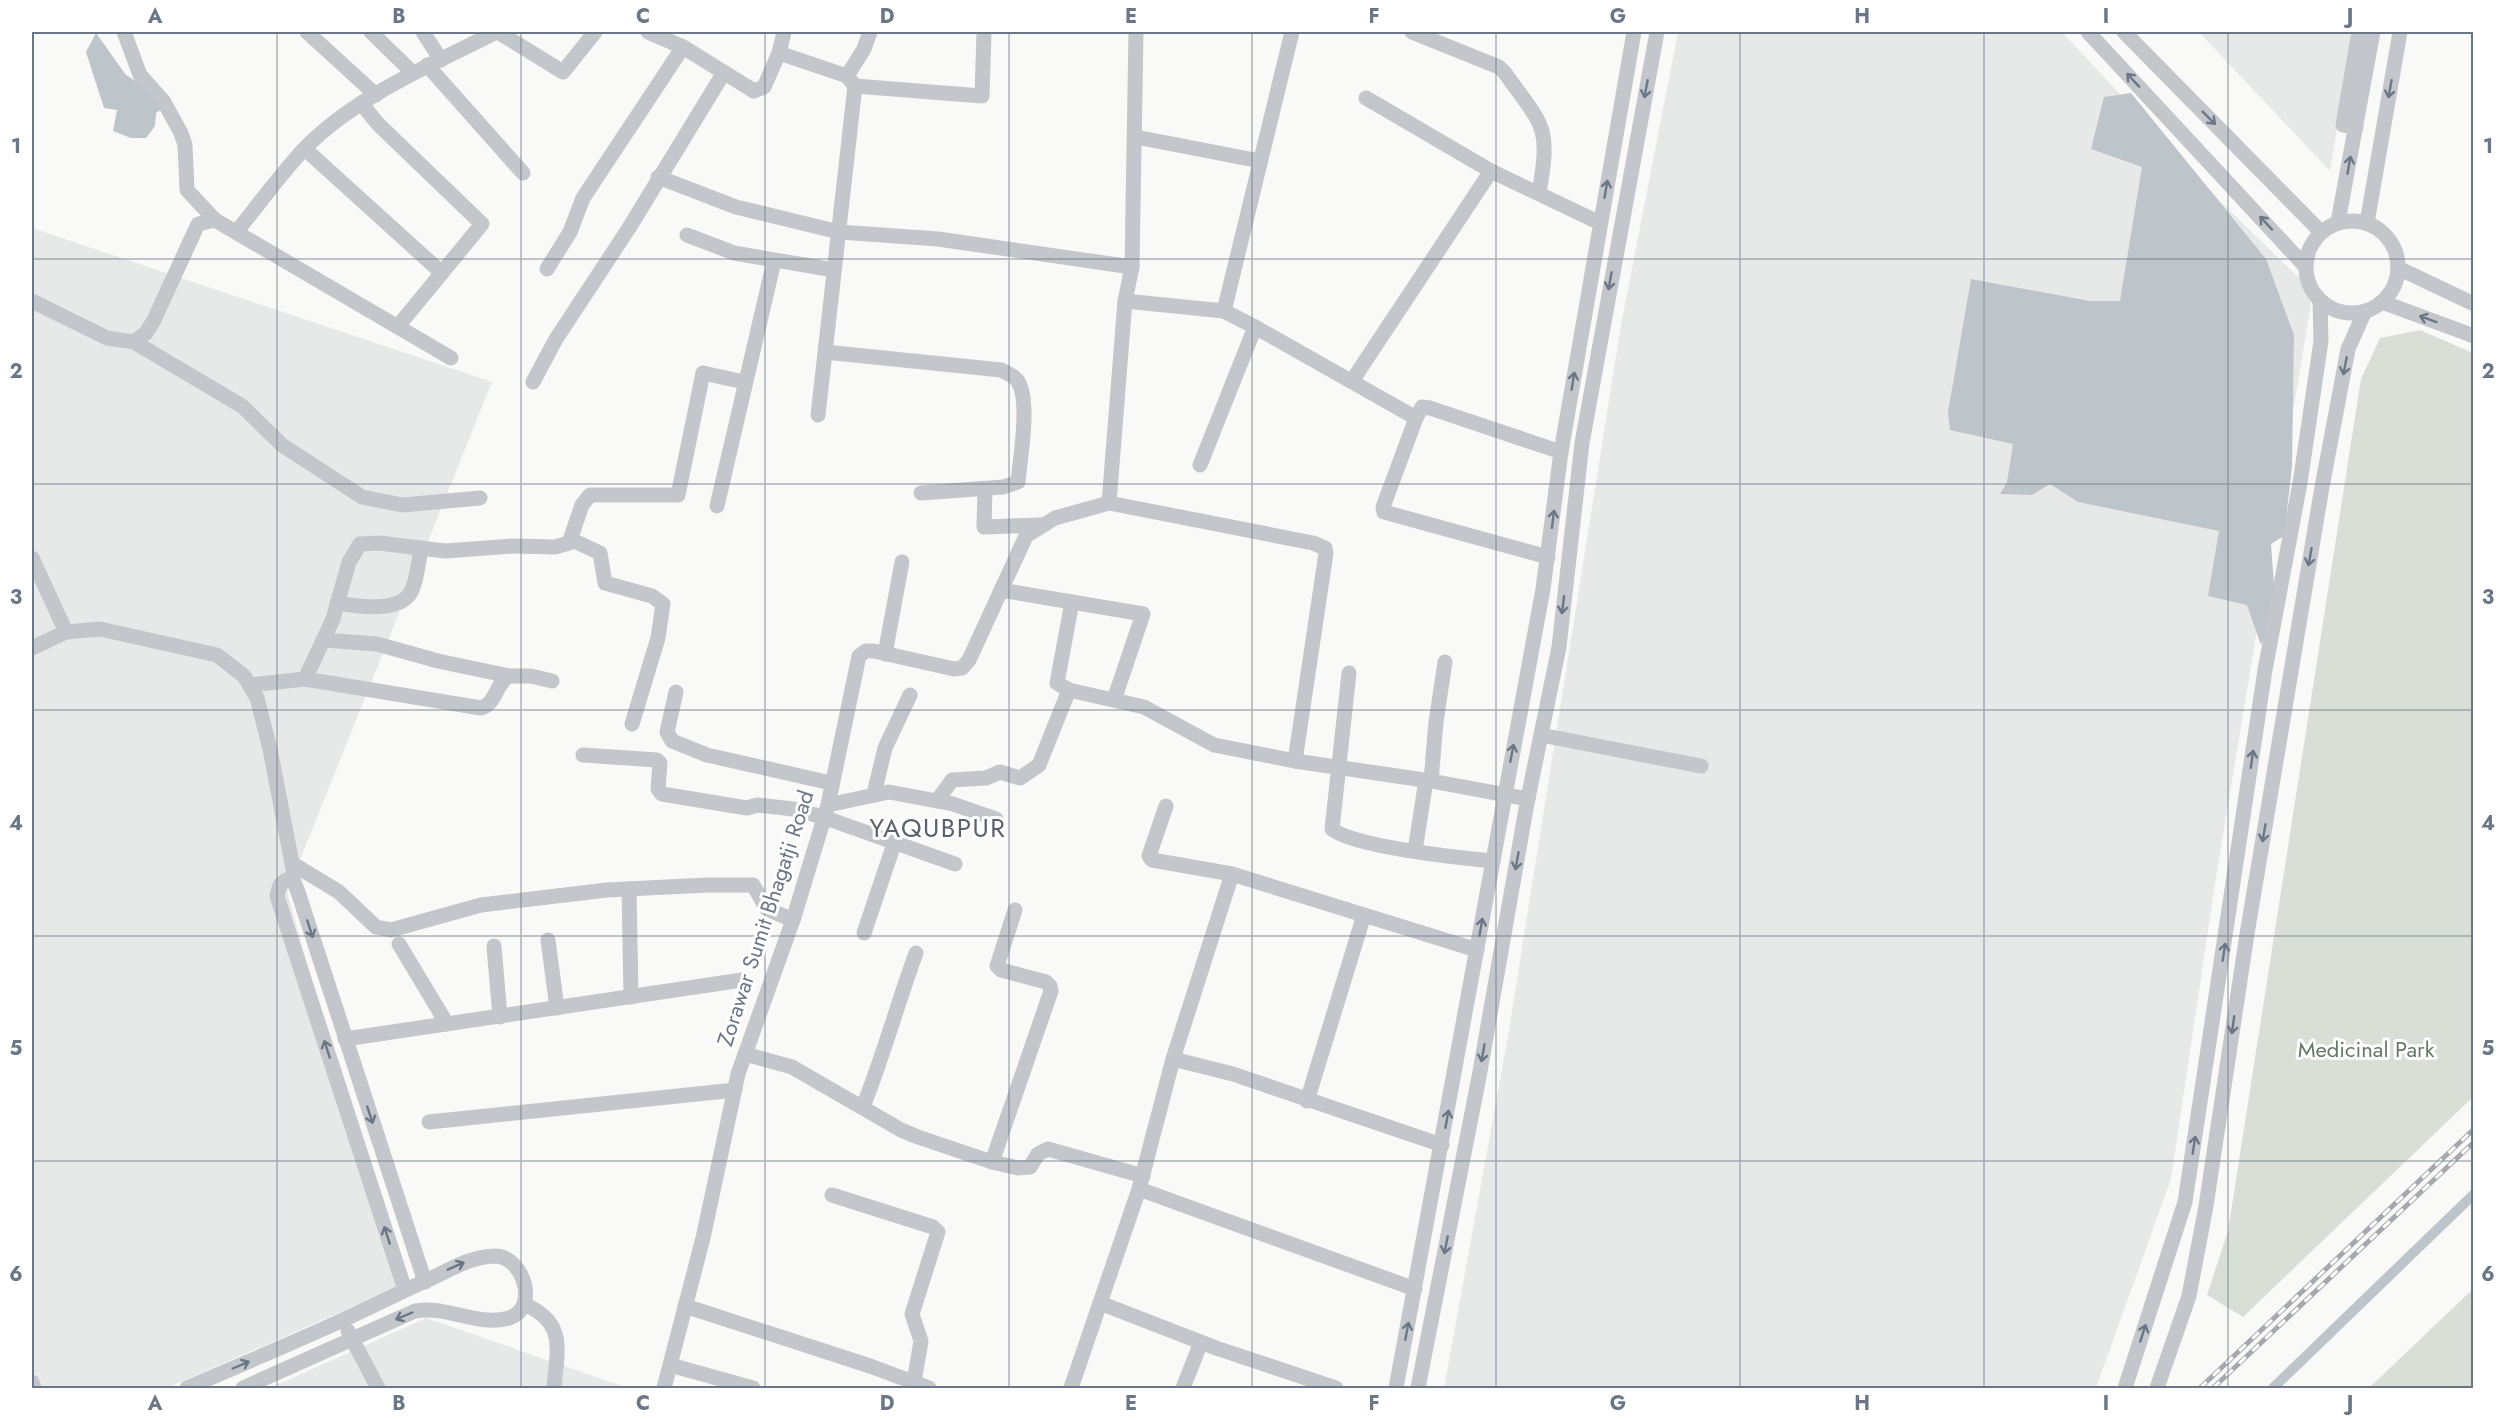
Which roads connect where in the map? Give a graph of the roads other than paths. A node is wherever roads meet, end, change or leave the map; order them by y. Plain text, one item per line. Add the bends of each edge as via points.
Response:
1 (124, 32) edge
2 (307, 32) edge
3 (371, 32) edge
4 (423, 32) edge
5 (497, 32) edge
6 (595, 32) edge
7 (648, 32) edge
8 (784, 32) edge
9 (870, 32) edge
10 (984, 32) edge
11 (1136, 32) edge
12 (1292, 32) edge
13 (1412, 32) edge
14 (1634, 32) edge
15 (1657, 32) edge
16 (2088, 32) edge
17 (2124, 32) edge
18 (2360, 32) edge
19 (2373, 32) edge
20 (2400, 32) edge
21 (683, 47) junction
22 (779, 53) junction
23 (427, 66) junction
24 (723, 74) junction
25 (851, 81) junction
26 (376, 95) junction
27 (1366, 98) dead end
28 (362, 103) junction
29 (2356, 127) junction
30 (1136, 137) junction
31 (305, 149) junction
32 (1260, 161) junction
33 (1491, 171) junction
34 (523, 172) dead end
35 (658, 177) junction
36 (1539, 193) junction
37 (215, 220) junction
38 (1600, 222) junction
39 (2338, 222) junction
40 (2367, 223) junction
41 (237, 231) junction
42 (839, 232) junction
43 (2321, 232) junction
44 (687, 235) dead end
45 (774, 261) junction
46 (2306, 266) junction
47 (1132, 267) junction
48 (2398, 268) junction
49 (547, 269) dead end
50 (834, 270) junction
51 (442, 273) junction
52 (2320, 300) junction
53 (32, 301) edge
54 (1125, 301) junction
55 (2382, 302) junction
56 (2474, 304) edge
57 (1224, 311) junction
58 (2365, 311) junction
59 (399, 325) junction
60 (1255, 327) junction
61 (2474, 336) edge
62 (135, 342) junction
63 (825, 352) junction
64 (451, 358) dead end
65 (1352, 381) junction
66 (533, 382) dead end
67 (744, 382) junction
68 (818, 415) dead end
69 (1416, 418) junction
70 (1582, 443) junction
71 (1562, 446) junction
72 (1200, 465) dead end
73 (985, 489) junction
74 (921, 493) dead end
75 (480, 498) dead end
76 (1109, 502) junction
77 (717, 506) dead end
78 (1042, 525) junction
79 (572, 540) junction
80 (421, 550) junction
81 (1548, 557) junction
82 (32, 558) edge
83 (902, 562) dead end
84 (1001, 590) junction
85 (1072, 602) junction
86 (337, 603) junction
87 (66, 632) junction
88 (324, 640) junction
89 (32, 648) edge
90 (885, 654) junction
91 (1446, 662) dead end
92 (1349, 673) dead end
93 (509, 676) junction
94 (305, 679) junction
95 (552, 681) dead end
96 (250, 685) junction
97 (1069, 690) junction
98 (676, 692) dead end
99 (910, 695) dead end
100 (1114, 700) junction
101 (632, 724) dead end
102 (1541, 735) junction
103 (583, 755) dead end
104 (1295, 761) junction
105 (1701, 766) dead end
106 (1338, 768) junction
107 (1428, 781) junction
108 (831, 783) junction
109 (874, 794) junction
110 (1504, 795) junction
111 (1528, 799) junction
112 (936, 801) junction
113 (1166, 806) dead end
114 (825, 811) junction
115 (996, 819) dead end
116 (894, 844) junction
117 (1415, 851) junction
118 (1493, 861) junction
119 (293, 864) junction
120 (956, 864) dead end
121 (1232, 874) junction
122 (294, 882) junction
123 (629, 889) junction
124 (1014, 910) dead end
125 (1364, 915) junction
126 (793, 920) junction
127 (864, 933) dead end
128 (548, 940) dead end
129 (399, 944) dead end
130 (494, 946) dead end
131 (1477, 950) junction
132 (916, 953) dead end
133 (742, 980) dead end
134 (631, 997) junction
135 (556, 1008) junction
136 (500, 1017) junction
137 (447, 1024) junction
138 (345, 1039) junction
139 (745, 1054) junction
140 (1173, 1059) junction
141 (735, 1090) junction
142 (1308, 1101) junction
143 (864, 1107) junction
144 (429, 1122) dead end
145 (1442, 1145) junction
146 (992, 1162) junction
147 (1141, 1183) junction
148 (832, 1195) dead end
149 (425, 1282) junction
150 (1415, 1288) junction
151 (405, 1290) junction
152 (1100, 1303) junction
153 (524, 1304) junction
154 (685, 1306) junction
155 (344, 1320) junction
156 (352, 1339) junction
157 (1201, 1342) junction
158 (670, 1365) junction
159 (32, 1382) edge
160 (919, 1386) edge
161 (34, 1389) edge
162 (187, 1389) edge
163 (243, 1389) edge
164 (378, 1389) edge
165 (554, 1389) edge
166 (664, 1389) edge
167 (753, 1389) edge
168 (1071, 1389) edge
169 (1183, 1389) edge
170 (1336, 1389) edge
171 (1396, 1389) edge
172 (1418, 1389) edge
173 (2125, 1389) edge
174 (2157, 1389) edge

1 - 37 street via 135,66 164,102 181,133 187,190
2 - 26 street
3 - 23 street
4 - 23 street
5 - 6 street via 563,72
5 - 23 street
7 - 21 street
8 - 22 street
9 - 25 street
10 - 25 street via 982,96
11 - 30 street
12 - 32 street
13 - 36 street via 1499,67 1505,73 1543,126 1545,158
38 -> 14 street
15 -> 70 street
46 -> 16 street
17 -> 43 street
18 - 29 street via 2343,125
19 - 29 street
20 -> 40 street
21 - 24 street
21 - 49 street via 583,198 570,231
22 - 24 street via 760,90 754,91
22 - 25 street
23 - 26 street
23 - 34 street
24 - 35 street
25 - 42 street
26 - 28 street
27 - 33 street
28 - 31 street
28 - 51 street via 378,124 482,224
39 -> 29 street
30 - 32 street
30 - 47 street
31 - 41 street
31 - 51 street
32 - 57 street
33 - 36 street
33 - 65 street
35 - 42 street via 736,207
35 - 66 street
36 - 38 street
37 - 41 street
37 - 62 street via 198,224 154,320
71 -> 38 street
39 - 40 street
39 - 43 street
40 - 48 street via 2390,240
41 - 59 street
42 - 47 street via 938,239
42 - 50 street
43 - 46 street via 2310,247
44 - 45 street via 734,253
45 - 50 street
45 - 67 street
46 - 52 street via 2309,285
47 - 54 street
48 - 55 street via 2394,286
48 - 56 street
50 - 63 street
51 - 59 street
52 - 58 street via 2336,310
173 -> 52 street via 2185,1202 2265,670 2301,483 2321,341
53 - 62 street via 107,338
54 - 57 street
54 - 76 street
55 - 58 street
61 -> 55 street
57 - 60 street
58 -> 174 street via 2348,349 2320,496 2196,1263 2189,1296
59 - 64 street
60 - 65 street
60 - 72 street
62 - 75 street via 242,406 282,445 362,497 403,506
63 - 68 street
63 - 73 street via 1001,370 1016,379 1024,412 1018,482
65 - 69 street
67 - 77 street
67 - 79 street via 704,373 678,495 590,495 582,505
69 - 71 street via 1422,407 1430,408
69 - 81 street via 1384,512
70 - 71 street
70 -> 102 street via 1559,647
81 -> 71 street
73 - 74 street
73 - 78 street via 984,527
76 - 78 street, Zorawar Sumit Bhagatji Road
76 - 104 street via 1325,548
78 - 84 street, Zorawar Sumit Bhagatji Road via 1026,536
79 - 80 street via 555,547
79 - 101 street via 600,553 605,583 652,596 663,604 658,638
80 - 86 street via 412,589 406,597 374,608
80 - 86 street via 360,544 349,561
110 -> 81 street
82 - 87 street
83 - 90 street
84 - 85 street
84 - 90 street, Zorawar Sumit Bhagatji Road via 963,668
85 - 97 street via 1057,683
85 - 100 street via 1143,614
86 - 88 street
87 - 89 street
87 - 96 street via 100,629 217,655
88 - 93 street via 377,644
88 - 94 street
90 - 108 street, Zorawar Sumit Bhagatji Road via 866,651 859,656
91 - 107 street
92 - 106 street
93 - 94 street via 491,702 481,708
93 - 95 street
94 - 96 street
96 - 119 street via 270,748
97 - 100 street
97 - 112 street via 1039,765 1020,777 1000,772 986,778 952,780
98 - 108 street via 667,732 672,741 707,755
99 - 109 street via 885,748
100 - 104 street via 1144,707 1214,745
102 - 105 street
102 - 111 street
103 - 114 street via 659,761 658,789 662,794 747,808 756,805
104 - 106 street
106 - 107 street
106 - 117 street via 1332,829
107 - 110 street
107 - 117 street
108 - 114 street, Zorawar Sumit Bhagatji Road
109 - 112 street via 889,792
109 - 114 street
110 - 111 street
110 - 118 street
111 -> 172 street
112 - 115 street
113 - 121 street via 1150,859
114 - 116 street
114 - 126 street, Zorawar Sumit Bhagatji Road
116 - 120 street
116 - 127 street
117 - 118 street
131 -> 118 street
119 - 122 street
119 - 123 street via 339,892 376,927 392,930 481,905
121 - 125 street
121 - 140 street
122 -> 138 street
151 -> 122 street via 277,896 286,880
123 - 126 street via 753,885 767,909
123 - 134 street
124 - 146 street via 997,966 1046,981 1051,991
125 - 131 street
125 - 142 street
126 - 139 street, Zorawar Sumit Bhagatji Road
128 - 135 street
129 - 137 street
130 - 136 street
145 -> 131 street
132 - 143 street
133 - 134 street
134 - 135 street
135 - 136 street
136 - 137 street
137 - 138 street
138 -> 149 street
139 - 141 street, Zorawar Sumit Bhagatji Road
139 - 143 street via 792,1066
140 - 142 street via 1233,1074
140 - 147 street
141 - 144 street
141 - 154 street, Zorawar Sumit Bhagatji Road
142 - 145 street
143 - 146 street via 901,1130
145 - 150 street
146 - 147 street via 1030,1167 1038,1154 1048,1149
147 - 150 street
147 - 152 street
148 - 160 street via 939,1232 912,1314 921,1341
149 - 151 street
149 -> 153 street via 455,1264 481,1256 500,1256 510,1260 519,1273 525,1288
171 -> 150 street
151 - 155 street
152 - 157 street
152 - 168 street
153 -> 156 street via 521,1311 492,1320 421,1310
153 - 165 street via 542,1312 555,1330
154 - 158 street, Zorawar Sumit Bhagatji Road
154 - 160 street
155 - 156 street
162 -> 155 street
156 - 163 street
156 - 164 street
157 - 169 street
157 - 170 street
158 - 166 street, Zorawar Sumit Bhagatji Road
158 - 167 street
159 - 161 street

